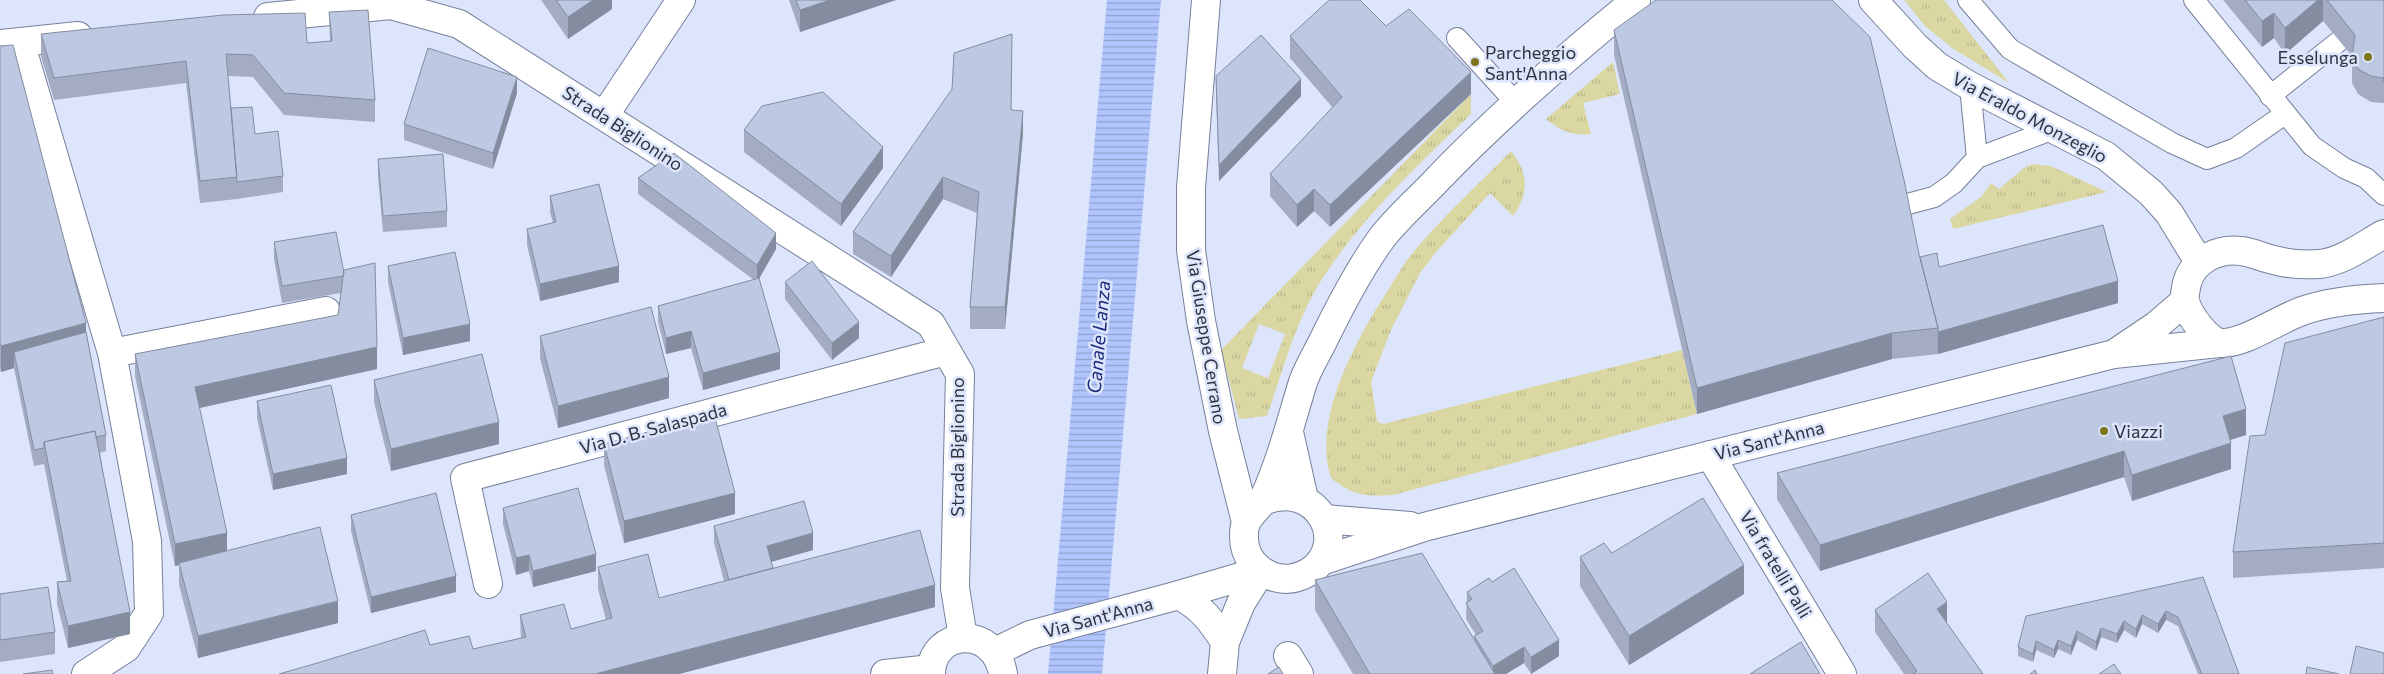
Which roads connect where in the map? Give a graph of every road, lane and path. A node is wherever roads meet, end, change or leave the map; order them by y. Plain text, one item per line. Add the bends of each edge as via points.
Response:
1 (681, 0) edge
2 (1206, 0) edge
3 (1636, 0) edge
4 (1873, 0) edge
5 (1968, 0) edge
6 (2194, 0) edge
7 (267, 8) edge
8 (2384, 17) edge
9 (242, 20) edge
10 (106, 33) edge
11 (1457, 38) dead end
12 (10, 43) edge
13 (1970, 86) junction
14 (2270, 96) junction
15 (1515, 102) junction
16 (2285, 114) junction
17 (604, 116) junction
18 (2054, 128) junction
19 (1977, 158) junction
20 (2375, 178) edge
21 (2384, 194) edge
22 (1904, 205) edge
23 (2384, 234) edge
24 (2199, 262) junction
25 (2384, 298) edge
26 (2186, 301) junction
27 (326, 311) dead end
28 (2219, 343) junction
29 (946, 350) junction
30 (112, 354) junction
31 (2114, 354) junction
32 (1289, 432) junction
33 (1710, 455) junction
34 (1304, 499) junction
35 (1263, 501) junction
36 (1324, 519) junction
37 (1424, 527) junction
38 (1245, 529) junction
39 (1321, 561) junction
40 (1261, 571) junction
41 (488, 584) dead end
42 (1191, 592) junction
43 (963, 638) junction
44 (1225, 642) junction
45 (999, 663) edge
46 (931, 672) edge
47 (86, 674) edge
48 (885, 674) edge
49 (1222, 674) edge
50 (1842, 674) edge

1 - 17 street
2 - 38 street, Via Giuseppe Cerrano via 1190,188 1192,250 1201,321
3 - 15 street
4 - 13 street, Via Eraldo Monzeglio via 1930,59
5 - 16 lane via 2010,49 2172,143 2207,159 2236,148
6 - 14 lane
7 - 9 street, Strada Biglionino
7 - 17 street, Strada Biglionino via 391,5 459,24
8 - 14 lane via 2357,27
10 - 12 street
11 - 15 lane
12 - 30 street
13 - 18 street, Via Eraldo Monzeglio
13 - 19 lane
14 - 16 lane
15 - 32 street via 1382,238 1345,295 1304,380
16 - 20 lane via 2325,157
17 - 29 street, Strada Biglionino via 931,324
18 - 19 lane
18 - 24 street, Via Eraldo Monzeglio via 2106,156 2152,192
19 - 22 lane via 1954,183 1934,197
20 - 21 lane
23 - 24 street via 2321,264 2275,261 2242,251 2212,254
24 - 26 street via 2190,272
25 - 28 street, Via Sant'Anna via 2348,301 2303,311 2234,342
26 - 28 street via 2193,318
26 - 31 street, Via Sant'Anna
27 - 30 street
28 - 31 street, Via Sant'Anna
29 - 41 street, Via D. B. Salaspada via 465,478
29 - 43 street, Strada Biglionino via 960,374 955,588
30 - 47 street via 147,541 150,613 126,648
31 - 33 street, Via Sant'Anna
32 - 34 street
32 - 35 street
33 - 37 street, Via Sant'Anna
33 - 50 street, Via fratelli Palli
34 - 35 street via 1276,495
34 - 36 street via 1316,507
35 - 38 street via 1253,510
36 - 37 street, Via Sant'Anna
36 - 39 street via 1327,547
37 - 39 street, Via Sant'Anna
38 - 40 street via 1245,548
38 - 42 street
39 - 40 street via 1311,571 1292,578 1273,577
40 - 42 street, Via Sant'Anna
40 - 44 street via 1241,603
42 - 44 street via 1194,603 1210,618
42 - 45 street, Via Sant'Anna via 1030,635 1012,642
43 - 45 street via 986,644
43 - 46 street via 942,648 935,657
44 - 49 street
46 - 48 street

